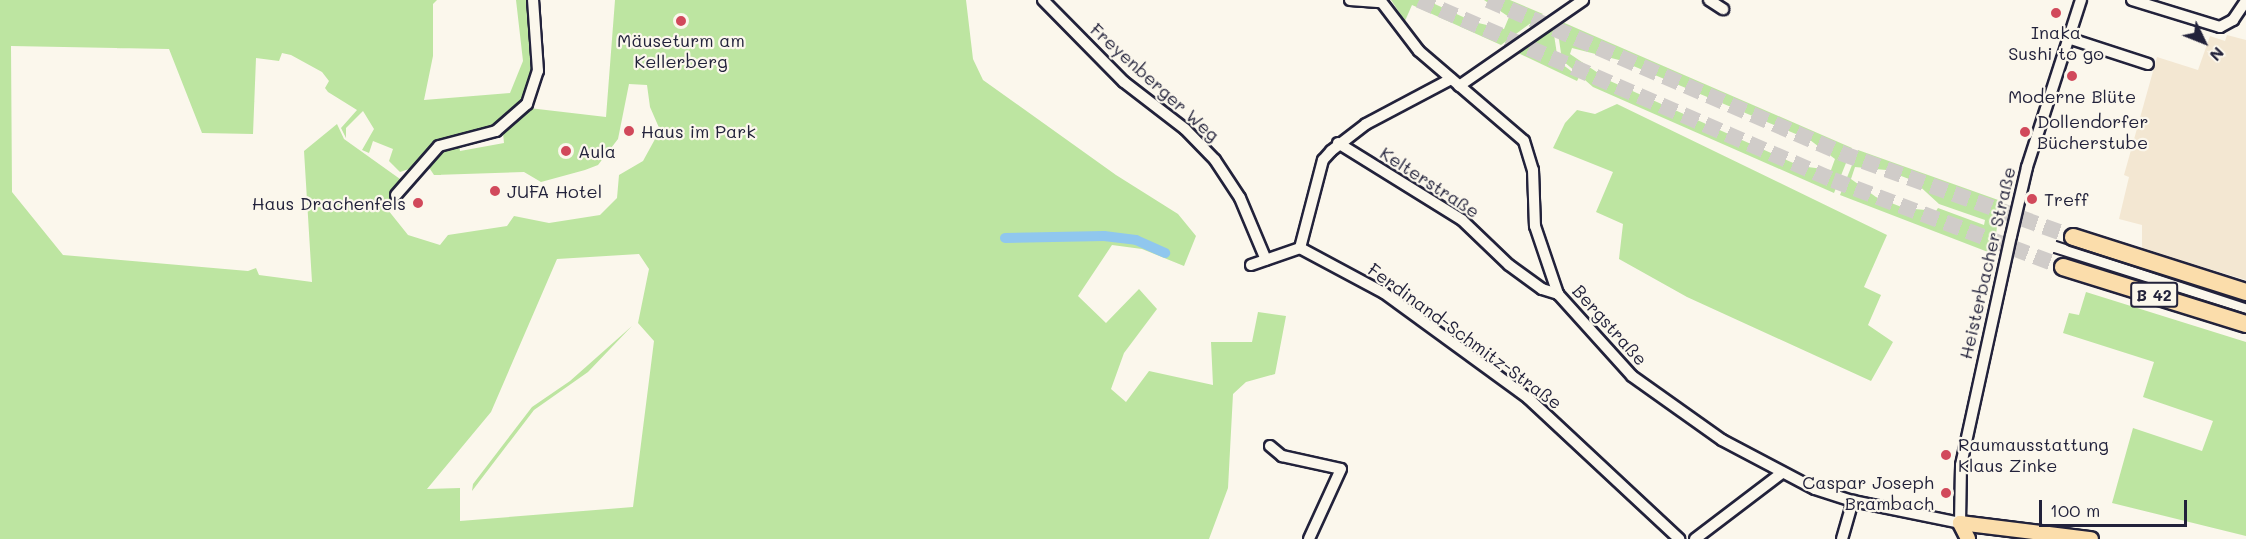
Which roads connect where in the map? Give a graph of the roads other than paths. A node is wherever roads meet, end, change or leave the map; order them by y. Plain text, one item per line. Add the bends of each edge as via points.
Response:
1 (533, 0) edge
2 (1043, 0) edge
3 (1350, 0) edge
4 (1583, 0) edge
5 (1709, 0) edge
6 (2081, 0) edge
7 (2132, 0) edge
8 (2246, 0) edge
9 (1381, 1) edge
10 (1723, 9) dead end
11 (2068, 38) junction
12 (2148, 64) dead end
13 (1455, 82) junction
14 (1338, 143) junction
15 (396, 195) dead end
16 (2073, 237) tunnel mouth
17 (1300, 248) junction
18 (1266, 260) junction
19 (1251, 265) dead end
20 (2063, 267) tunnel mouth
21 (2246, 292) edge
22 (1558, 294) junction
23 (2246, 324) edge
24 (1270, 446) dead end
25 (1767, 464) junction
26 (1782, 472) junction
27 (1762, 488) junction
28 (1853, 501) junction
29 (1960, 523) junction
30 (1995, 526) junction
31 (1309, 539) edge
32 (1679, 539) edge
33 (1695, 539) edge
34 (1842, 539) edge
35 (1968, 539) edge
36 (1981, 539) edge
37 (2091, 539) edge

1 - 15 street via 538,71 527,104 496,131 439,146
2 - 18 street, Freyenberger Weg via 1124,82 1185,129 1215,160 1240,198
3 - 9 street, Bergstraße
4 - 13 street
5 - 10 street
6 - 11 street, Heisterbacher Straße
7 - 8 street via 2214,27 2228,24
9 - 13 street, Bergstraße via 1407,37
11 - 12 street
11 - 29 street, Heisterbacher Straße via 2027,167 1988,334 1961,465
13 - 14 street
13 - 22 street, Bergstraße via 1524,141 1530,154 1535,226
14 - 17 street via 1323,160
14 - 22 street, Kelterstraße via 1462,220 1509,265 1542,289
16 - 21 highway, B 42
17 - 18 street
17 - 32 street, Ferdinand-Schmitz-Straße via 1384,293 1528,398
18 - 19 street
20 - 23 highway, B 42
22 - 25 street, Bergstraße via 1647,388 1722,440
24 - 31 street via 1282,456 1341,469
25 - 26 street, Bergstraße
25 - 27 street
26 - 27 street
26 - 28 street, Bergstraße via 1815,489
27 - 33 street
28 - 29 street, Bergstraße
28 - 34 street
29 - 30 main road
29 - 35 main road, Heisterbacher Straße
30 - 36 main road
30 - 37 main road

